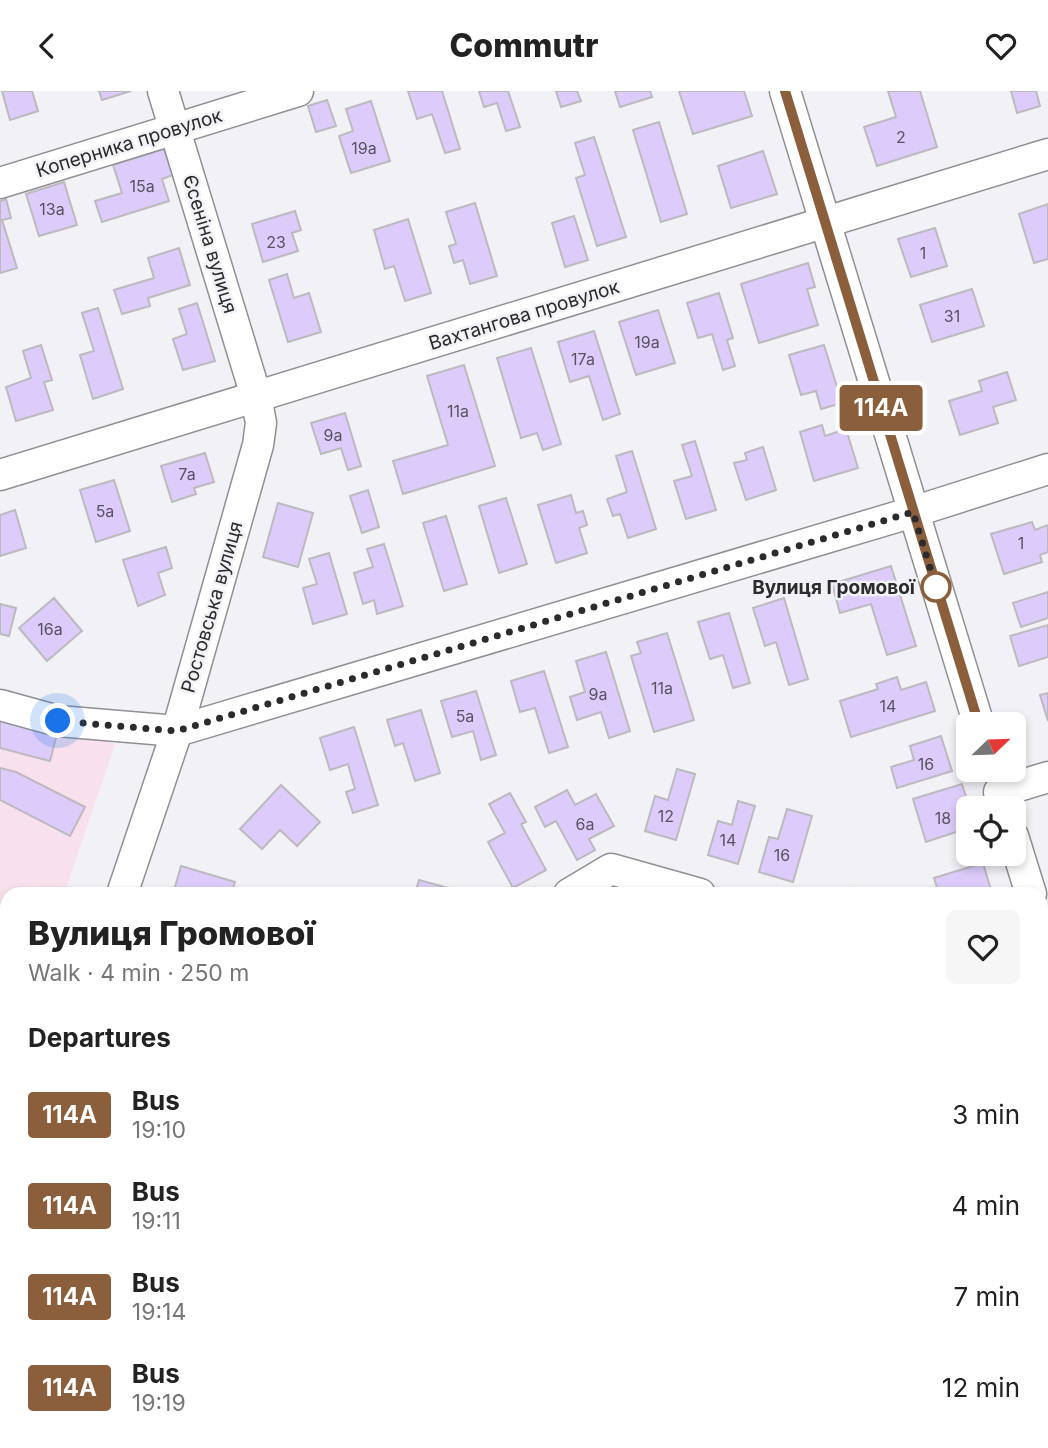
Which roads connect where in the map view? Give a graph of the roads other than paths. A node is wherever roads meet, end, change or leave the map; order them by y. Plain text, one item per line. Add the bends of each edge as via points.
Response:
1 (163, 91) edge
2 (298, 91) edge
3 (785, 91) edge
4 (175, 129) junction
5 (1048, 154) edge
6 (0, 183) edge
7 (824, 223) junction
8 (256, 396) junction
9 (1048, 469) edge
10 (0, 475) edge
11 (913, 512) junction
12 (0, 705) edge
13 (974, 712) edge
14 (177, 731) junction
15 (1048, 777) edge
16 (999, 790) edge
17 (1022, 866) edge
18 (124, 887) edge
19 (581, 887) edge
20 (675, 887) edge
21 (1029, 887) edge

1 - 4 street, Єсеніна вулиця
2 - 4 street, Коперника провулок
3 - 7 street
4 - 6 street, Коперника провулок
4 - 8 street, Єсеніна вулиця
5 - 7 street, Вахтангова провулок
7 - 8 street, Вахтангова провулок
7 - 11 street
8 - 10 street, Вахтангова провулок
8 - 14 street, Ростовська вулиця via 261,423 258,445
9 - 11 street
11 - 13 street
11 - 14 street
12 - 14 street via 58,721
14 - 18 street, Ростовська вулиця
15 - 16 street
17 - 21 street
19 - 20 street via 611,869

